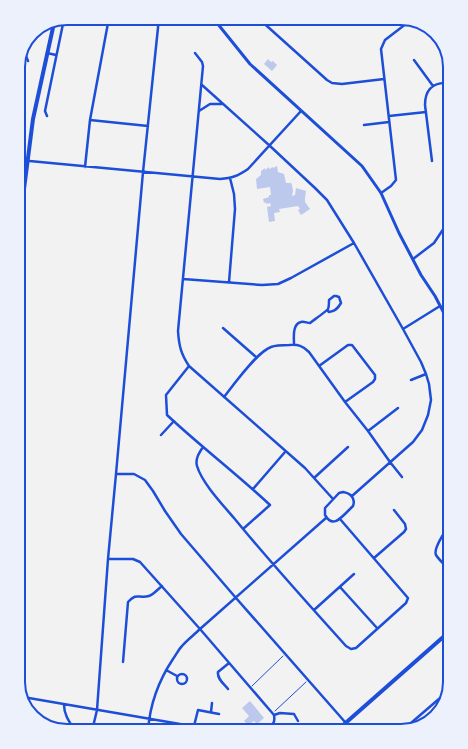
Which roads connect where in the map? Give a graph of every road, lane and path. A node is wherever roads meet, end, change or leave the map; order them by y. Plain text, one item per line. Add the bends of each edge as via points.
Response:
1 (63, 25) edge
2 (108, 25) edge
3 (158, 25) edge
4 (219, 25) edge
5 (266, 25) edge
6 (404, 25) edge
7 (53, 27) edge
8 (47, 53) junction
9 (195, 53) dead end
10 (56, 55) junction
11 (26, 56) edge
12 (414, 60) dead end
13 (28, 61) dead end
14 (384, 79) junction
15 (443, 83) edge
16 (202, 85) junction
17 (433, 86) junction
18 (222, 104) junction
19 (199, 111) junction
20 (301, 111) junction
21 (426, 112) junction
22 (48, 116) dead end
23 (389, 116) junction
24 (90, 120) junction
25 (389, 122) junction
26 (364, 125) dead end
27 (148, 126) junction
28 (270, 146) junction
29 (25, 161) edge
30 (432, 161) dead end
31 (28, 162) junction
32 (85, 167) junction
33 (143, 172) junction
34 (193, 176) junction
35 (230, 178) junction
36 (25, 184) edge
37 (381, 193) junction
38 (443, 230) edge
39 (354, 243) junction
40 (413, 259) junction
41 (183, 279) junction
42 (229, 282) junction
43 (440, 306) junction
44 (327, 310) junction
45 (443, 312) edge
46 (223, 328) dead end
47 (403, 329) junction
48 (294, 344) junction
49 (256, 357) junction
50 (190, 366) junction
51 (319, 366) junction
52 (426, 374) junction
53 (411, 380) dead end
54 (224, 397) junction
55 (345, 402) junction
56 (398, 408) dead end
57 (174, 421) junction
58 (368, 430) junction
59 (161, 435) dead end
60 (204, 447) junction
61 (348, 447) dead end
62 (285, 452) junction
63 (390, 462) junction
64 (116, 474) junction
65 (402, 477) dead end
66 (314, 478) junction
67 (253, 489) junction
68 (352, 496) junction
69 (333, 499) junction
70 (394, 510) dead end
71 (326, 518) junction
72 (340, 519) junction
73 (243, 530) junction
74 (443, 536) edge
75 (374, 558) junction
76 (108, 559) junction
77 (443, 563) edge
78 (274, 564) junction
79 (354, 574) dead end
80 (162, 586) junction
81 (340, 587) junction
82 (236, 598) junction
83 (314, 610) junction
84 (377, 628) junction
85 (200, 629) junction
86 (443, 637) edge
87 (285, 654) junction
88 (123, 662) dead end
89 (229, 663) junction
90 (166, 670) junction
91 (177, 676) dead end
92 (308, 680) junction
93 (250, 687) junction
94 (228, 689) dead end
95 (440, 698) edge
96 (28, 699) edge
97 (212, 704) dead end
98 (64, 705) junction
99 (97, 710) junction
100 (211, 712) junction
101 (219, 714) dead end
102 (274, 714) junction
103 (149, 719) junction
104 (298, 721) dead end
105 (411, 723) edge
106 (72, 724) edge
107 (94, 724) edge
108 (149, 724) edge
109 (181, 724) edge
110 (194, 724) edge
111 (273, 724) edge
112 (347, 724) joint

1 - 10 street
2 - 24 street
3 - 27 street
4 - 20 street via 250,64
5 - 14 street via 332,83
6 - 14 street via 385,40 381,49
7 - 8 main road
8 - 10 street
8 - 31 main road via 33,119
9 - 16 street via 203,66
10 - 22 street via 45,111
11 - 13 street
12 - 17 street
14 - 23 street
15 - 17 street
16 - 18 street
16 - 19 street
17 - 21 street via 426,95
18 - 19 street via 213,103
18 - 28 street
19 - 34 street
20 - 28 street
20 - 37 street via 362,166
21 - 23 street
21 - 30 street
23 - 25 street
24 - 27 street
24 - 32 street
25 - 26 street
25 - 37 street via 396,180
27 - 33 street
28 - 35 street via 248,169
28 - 39 street via 327,200
29 - 31 street
31 - 32 street
31 - 36 main road
32 - 33 street
33 - 34 street
33 - 64 street
34 - 35 street
34 - 41 street
35 - 42 street via 235,209
37 - 40 street
38 - 40 street via 434,243
39 - 42 street via 278,284
39 - 47 street
40 - 43 street
41 - 42 street
41 - 50 street via 178,340 184,358
43 - 45 street
43 - 47 street
44 - 44 street via 329,300 339,297 341,303 336,310
44 - 48 street via 310,323 298,323 295,327
46 - 49 street
47 - 52 street
48 - 49 street via 270,347
48 - 51 street via 305,348
49 - 54 street
50 - 54 street
50 - 57 street via 166,395 168,414
51 - 55 street
51 - 55 street via 348,345 352,345 375,375 373,382
52 - 53 street
52 - 63 street via 431,400 422,430 413,442
54 - 62 street
55 - 58 street
56 - 58 street
57 - 59 street
57 - 60 street
58 - 63 street
60 - 67 street
60 - 73 street via 197,460 204,481
61 - 66 street
62 - 66 street
62 - 67 street
63 - 65 street
63 - 68 street
64 - 76 street
64 - 82 street via 134,474 145,480 181,534
66 - 69 street
67 - 73 street via 270,505
68 - 69 street via 343,492
68 - 72 street via 352,507
69 - 71 street via 325,508
70 - 75 street via 406,529
71 - 72 street via 332,521
71 - 78 street
72 - 75 street
73 - 78 street
74 - 77 street via 435,551
75 - 84 street via 408,598 406,603
76 - 80 street via 133,559 140,562
76 - 99 street
78 - 82 street
78 - 83 street
79 - 81 street
80 - 85 street
80 - 88 street via 151,595 136,596 128,602
81 - 83 street
81 - 84 street
82 - 85 street
82 - 87 street
83 - 84 street via 351,649 356,648
85 - 89 street
85 - 90 street via 181,647
86 - 112 main road
87 - 92 street
87 - 93 path
89 - 93 street
89 - 94 street via 218,672 219,679
90 - 91 street
90 - 103 street via 155,694
92 - 102 path
92 - 112 street
93 - 102 street
95 - 105 street
96 - 98 street
97 - 100 street
98 - 99 street
98 - 106 street
99 - 103 street
99 - 107 street
100 - 101 street
100 - 110 street via 198,710
102 - 104 street via 294,714
102 - 111 street
103 - 108 street
103 - 109 street

